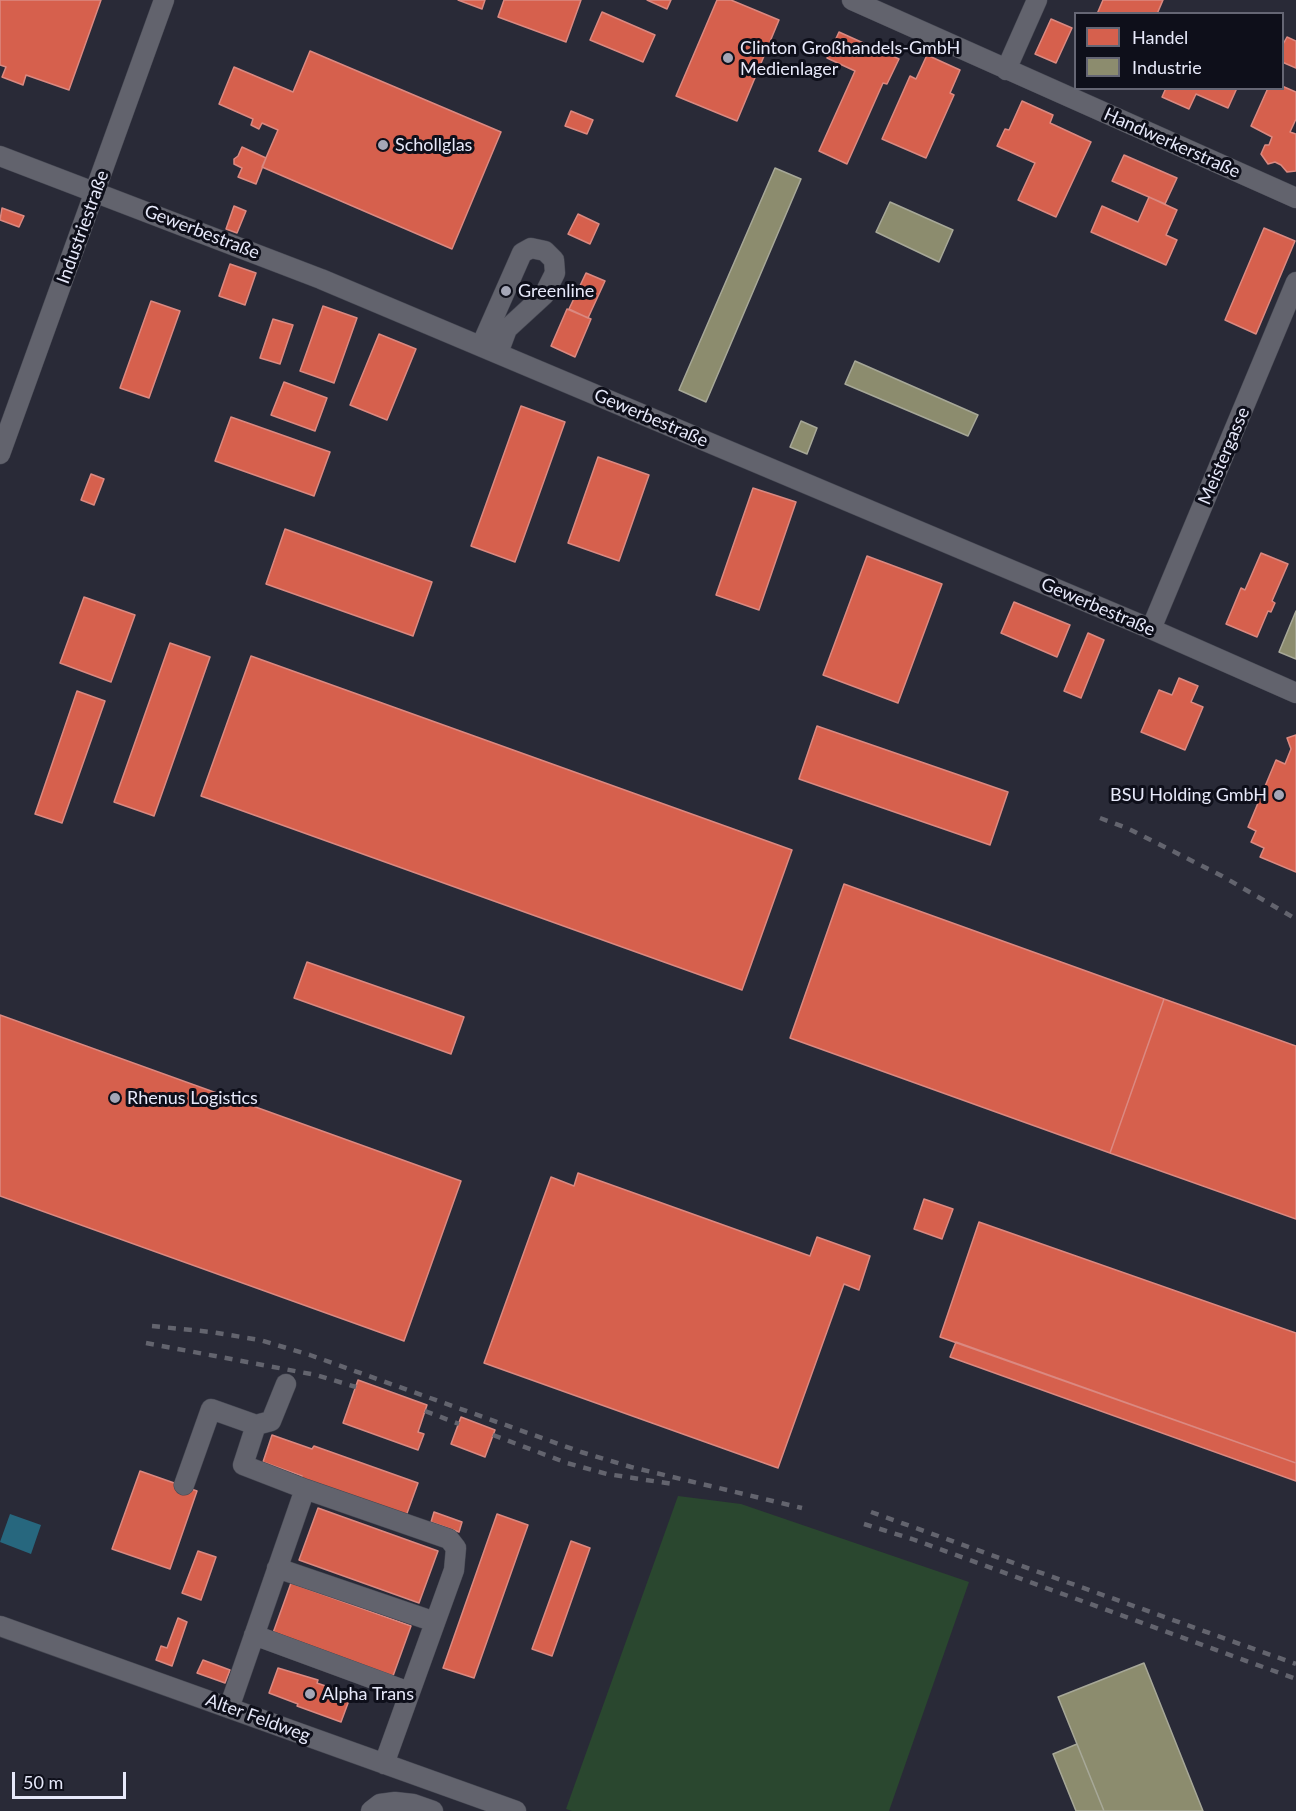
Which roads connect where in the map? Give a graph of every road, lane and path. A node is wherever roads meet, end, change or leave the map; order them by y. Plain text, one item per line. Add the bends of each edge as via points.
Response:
1 (164, 0) edge
2 (852, 0) edge
3 (1037, 0) edge
4 (1006, 70) junction
5 (0, 156) edge
6 (96, 192) junction
7 (1296, 198) edge
8 (1296, 282) edge
9 (490, 350) junction
10 (0, 454) edge
11 (1150, 629) junction
12 (1296, 693) edge
13 (286, 1384) dead end
14 (256, 1425) junction
15 (184, 1485) dead end
16 (305, 1489) junction
17 (277, 1569) junction
18 (435, 1622) junction
19 (0, 1626) edge
20 (254, 1635) junction
21 (409, 1692) junction
22 (230, 1708) junction
23 (384, 1764) junction
24 (371, 1811) edge
25 (434, 1811) edge
26 (516, 1811) edge

1 - 6 street, Industriestraße
2 - 4 street, Handwerkerstraße
3 - 4 street
4 - 7 street, Handwerkerstraße
5 - 6 street, Gewerbestraße
6 - 9 street, Gewerbestraße
6 - 10 street, Industriestraße
8 - 11 street, Meistergasse
9 - 9 street via 544,296 555,273 554,260 544,251 531,248 522,253
9 - 11 street, Gewerbestraße
11 - 12 street, Gewerbestraße
13 - 14 street via 271,1421
14 - 15 street via 211,1409
14 - 16 street via 243,1465
16 - 17 street
16 - 18 street via 449,1539 456,1548 454,1570
17 - 18 street
17 - 20 street
18 - 21 street
19 - 22 street, Alter Feldweg
20 - 21 street
20 - 22 street
21 - 23 street
22 - 23 street, Alter Feldweg
23 - 26 street, Alter Feldweg
24 - 25 street via 380,1804 395,1802

